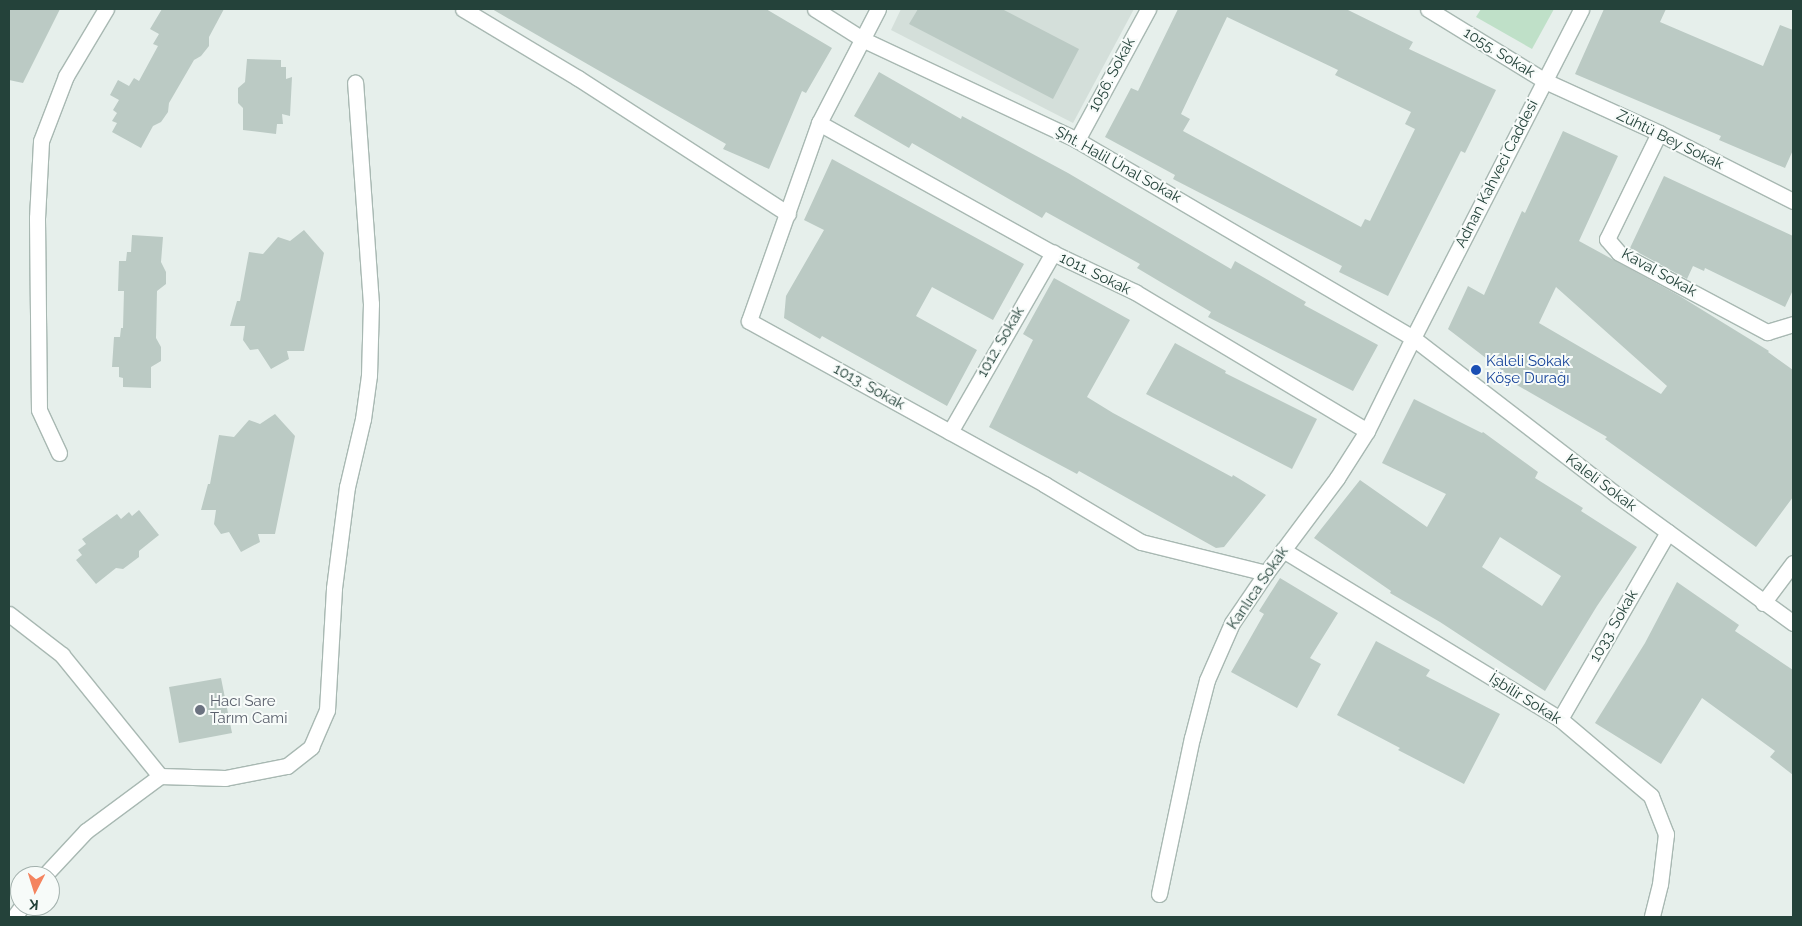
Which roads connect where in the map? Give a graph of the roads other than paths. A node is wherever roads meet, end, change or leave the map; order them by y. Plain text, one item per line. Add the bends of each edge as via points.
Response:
1 (106, 9) edge
2 (463, 9) edge
3 (815, 9) edge
4 (878, 9) edge
5 (1148, 9) edge
6 (1428, 9) edge
7 (1581, 9) edge
8 (864, 40) junction
9 (1545, 81) junction
10 (355, 83) dead end
11 (819, 123) junction
12 (1659, 133) junction
13 (1077, 140) junction
14 (1793, 201) edge
15 (788, 214) junction
16 (1053, 253) junction
17 (1793, 324) edge
18 (1413, 338) junction
19 (1367, 431) junction
20 (950, 432) junction
21 (59, 453) dead end
22 (1668, 532) junction
23 (1283, 550) junction
24 (1793, 564) edge
25 (1266, 574) junction
26 (1764, 603) junction
27 (9, 614) edge
28 (1793, 623) edge
29 (1560, 720) junction
30 (160, 776) junction
31 (54, 866) edge
32 (1159, 894) dead end
33 (1652, 917) edge

1 - 21 street via 66,76 41,141 37,218 38,410
2 - 15 street via 578,78
3 - 8 street, Şht. Halil Ünal Sokak
4 - 8 street, 1013. Sokak
5 - 13 street, 1056. Sokak
6 - 9 street, 1055. Sokak
7 - 9 street, Adnan Kahveci Caddesi
8 - 11 street, 1013. Sokak
8 - 13 street, Şht. Halil Ünal Sokak
9 - 12 street, Zühtü Bey Sokak
9 - 18 street, Adnan Kahveci Caddesi
10 - 30 street via 371,304 369,375 363,419 347,487 335,578 327,710 311,747 286,766 225,778
11 - 15 street, 1013. Sokak
11 - 16 street, 1011. Sokak
12 - 14 street, Zühtü Bey Sokak
12 - 17 street, Kaval Sokak via 1607,239 1620,254 1767,332
13 - 18 street, Şht. Halil Ünal Sokak
15 - 20 street, 1013. Sokak via 749,321
16 - 19 street, 1011. Sokak via 1135,292
16 - 20 street, 1012. Sokak
18 - 19 street, Kanlıca Sokak
18 - 22 street, Kaleli Sokak
19 - 23 street, Kanlıca Sokak via 1337,478
20 - 25 street, 1013. Sokak via 1141,542
22 - 26 street, Kaleli Sokak
22 - 29 street, 1033. Sokak
23 - 25 street, Kanlıca Sokak
23 - 29 street, İşbilir Sokak
24 - 26 street
25 - 32 street, Kanlıca Sokak via 1232,623 1207,680
26 - 28 street, Kaleli Sokak
27 - 30 street via 62,656
29 - 33 street, İşbilir Sokak via 1651,796 1666,834
30 - 31 street via 86,832

